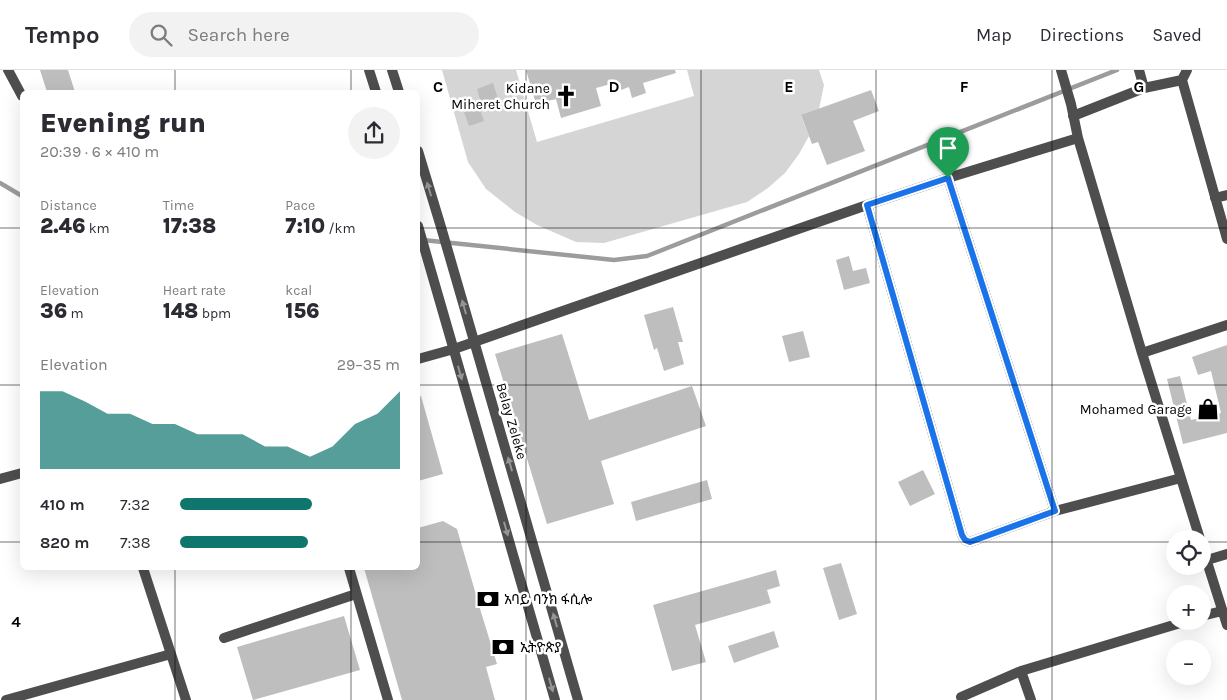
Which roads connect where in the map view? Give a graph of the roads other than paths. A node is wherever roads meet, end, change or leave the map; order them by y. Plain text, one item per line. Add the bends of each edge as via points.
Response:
1 (8, 70) edge
2 (369, 70) edge
3 (392, 70) edge
4 (1139, 70) edge
5 (1187, 70) edge
6 (1063, 74) edge
7 (1182, 80) junction
8 (1144, 88) junction
9 (375, 90) edge
10 (398, 90) edge
11 (20, 92) edge
12 (1073, 116) junction
13 (1078, 138) junction
14 (420, 158) edge
15 (948, 178) junction
16 (1227, 195) edge
17 (1215, 198) junction
18 (867, 205) junction
19 (420, 233) edge
20 (1227, 239) edge
21 (1227, 325) edge
22 (474, 342) junction
23 (454, 349) junction
24 (1142, 353) junction
25 (420, 358) edge
26 (20, 474) edge
27 (1181, 478) junction
28 (0, 479) edge
29 (1055, 511) junction
30 (1197, 530) edge
31 (1227, 554) edge
32 (1211, 559) edge
33 (144, 570) edge
34 (350, 570) edge
35 (1211, 574) edge
36 (356, 594) junction
37 (1222, 611) junction
38 (1211, 614) edge
39 (1227, 625) edge
40 (1166, 627) edge
41 (224, 638) dead end
42 (171, 654) junction
43 (1021, 671) junction
44 (961, 697) dead end
45 (6, 700) edge
46 (186, 700) edge
47 (388, 700) edge
48 (556, 700) edge
49 (578, 700) edge
50 (1031, 700) edge

1 - 11 street
2 - 9 street
3 - 10 street
4 - 8 street
5 - 7 street
6 - 12 street
7 - 8 street
7 - 17 street
8 - 12 street
12 - 13 street
13 - 15 street
13 - 24 street
22 -> 14 street, Belay Zeleke
15 - 18 street
15 - 29 street
16 - 17 street
17 - 20 street
18 - 22 street
18 - 29 street via 965,540 970,542
19 - 23 street
21 - 24 street
22 - 23 street
49 -> 22 street, Belay Zeleke
23 - 25 street
23 -> 48 street
24 - 27 street
26 - 28 street
27 - 29 street
27 - 30 street
31 - 32 street
33 - 42 street
34 - 36 street
35 - 37 street
36 - 41 street
36 - 47 street
37 - 38 street
37 - 39 street
40 - 43 street
42 - 45 street
42 - 46 street
43 - 44 street
43 - 50 street

